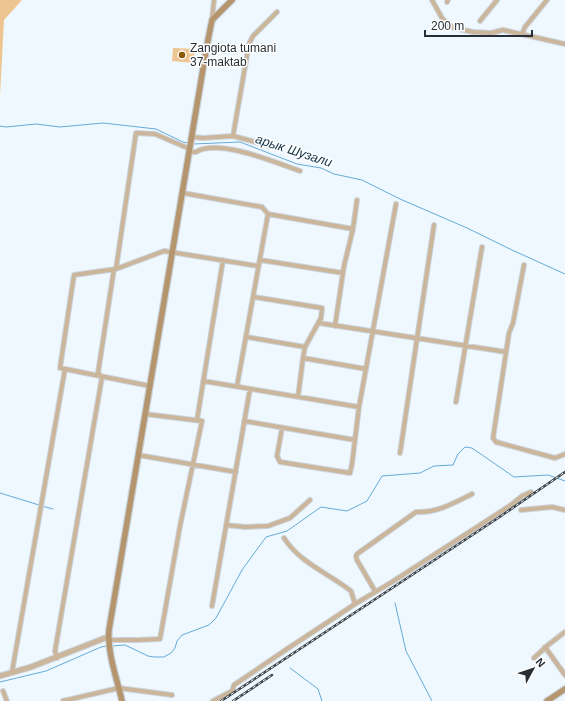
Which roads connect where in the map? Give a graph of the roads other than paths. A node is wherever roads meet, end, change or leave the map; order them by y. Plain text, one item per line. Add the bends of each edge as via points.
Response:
1 (214, 0) edge
2 (232, 0) edge
3 (432, 0) edge
4 (497, 0) edge
5 (547, 0) edge
6 (277, 12) dead end
7 (212, 20) junction
8 (480, 21) dead end
9 (522, 34) junction
10 (565, 44) edge
11 (233, 136) junction
12 (192, 139) junction
13 (270, 146) dead end
14 (190, 149) junction
15 (300, 171) dead end
16 (183, 193) junction
17 (357, 200) dead end
18 (396, 204) dead end
19 (268, 214) junction
20 (434, 225) dead end
21 (353, 229) junction
22 (482, 247) dead end
23 (173, 251) junction
24 (223, 260) junction
25 (260, 260) junction
26 (524, 265) dead end
27 (258, 266) junction
28 (115, 269) junction
29 (343, 273) junction
30 (254, 297) junction
31 (319, 323) junction
32 (335, 326) junction
33 (373, 331) junction
34 (247, 337) junction
35 (417, 339) junction
36 (465, 346) junction
37 (306, 347) junction
38 (506, 352) junction
39 (303, 358) junction
40 (66, 369) junction
41 (366, 369) junction
42 (102, 377) junction
43 (203, 381) junction
44 (150, 386) junction
45 (237, 386) junction
46 (250, 389) junction
47 (298, 397) junction
48 (456, 402) dead end
49 (359, 407) junction
50 (145, 414) junction
51 (197, 420) junction
52 (244, 421) junction
53 (282, 428) junction
54 (355, 440) junction
55 (400, 453) dead end
56 (138, 454) junction
57 (565, 454) edge
58 (194, 464) junction
59 (236, 472) junction
60 (531, 492) dead end
61 (472, 494) dead end
62 (310, 500) dead end
63 (521, 510) dead end
64 (565, 510) edge
65 (226, 525) junction
66 (284, 538) dead end
67 (376, 591) junction
68 (355, 604) junction
69 (212, 606) dead end
70 (565, 632) edge
71 (108, 639) junction
72 (545, 647) junction
73 (57, 658) junction
74 (534, 658) dead end
75 (12, 672) junction
76 (565, 674) edge
77 (0, 676) edge
78 (119, 688) junction
79 (565, 689) edge
80 (2, 691) dead end
81 (172, 695) dead end
82 (7, 701) edge
83 (63, 701) edge
84 (122, 701) edge
85 (213, 701) edge
86 (546, 701) edge

1 - 7 street
2 - 7 main road
3 - 9 street via 442,18 454,28 473,32 491,33 503,30
4 - 8 street
5 - 9 street
6 - 11 street via 253,36 250,44
7 - 12 main road
9 - 10 street
11 - 12 street
11 - 13 street
12 - 14 main road
14 - 15 street via 196,152 201,149 237,150
14 - 16 main road
14 - 28 street via 155,134 136,133
16 - 19 street via 262,207
16 - 23 main road
17 - 21 street
18 - 33 street
19 - 21 street
19 - 25 street
20 - 35 street
21 - 29 street
22 - 36 street
23 - 24 street
23 - 28 street via 152,254
23 - 44 main road
24 - 27 street
24 - 43 street
25 - 27 street
25 - 29 street
26 - 38 street
27 - 30 street
28 - 40 street via 74,275 60,368
28 - 42 street via 98,373
29 - 32 street
30 - 31 street via 322,308
30 - 34 street
31 - 32 street
31 - 37 street
32 - 33 street
33 - 35 street
33 - 41 street
34 - 37 street
34 - 45 street
35 - 36 street
35 - 55 street
36 - 38 street
36 - 48 street
37 - 39 street
38 - 57 street via 493,438 496,442 544,456 555,458
39 - 41 street
39 - 47 street
40 - 42 street
40 - 75 street
41 - 49 street
42 - 44 street
42 - 73 street via 55,651
43 - 45 street
43 - 51 street
44 - 50 main road
45 - 46 street
46 - 47 street
46 - 52 street
47 - 49 street
49 - 54 street
50 - 51 street
50 - 56 main road
51 - 58 street via 202,421
52 - 53 street
52 - 59 street
53 - 54 street
53 - 54 street via 277,456 280,462 328,470 350,473
56 - 58 street
56 - 71 main road
58 - 59 street
58 - 71 street via 160,639
59 - 65 street
60 - 67 street
61 - 67 street via 428,513 416,512 357,554 357,560
62 - 65 street via 290,518 268,526
63 - 64 street via 552,507
65 - 69 street
66 - 68 street via 290,548 300,556 351,591
67 - 68 street
68 - 85 street via 243,678 234,685 232,691
70 - 72 street
71 - 73 street
71 - 78 main road
72 - 74 street
72 - 76 street
73 - 75 street
75 - 77 street
78 - 81 street
78 - 83 street
78 - 84 main road
79 - 86 main road
80 - 82 street

